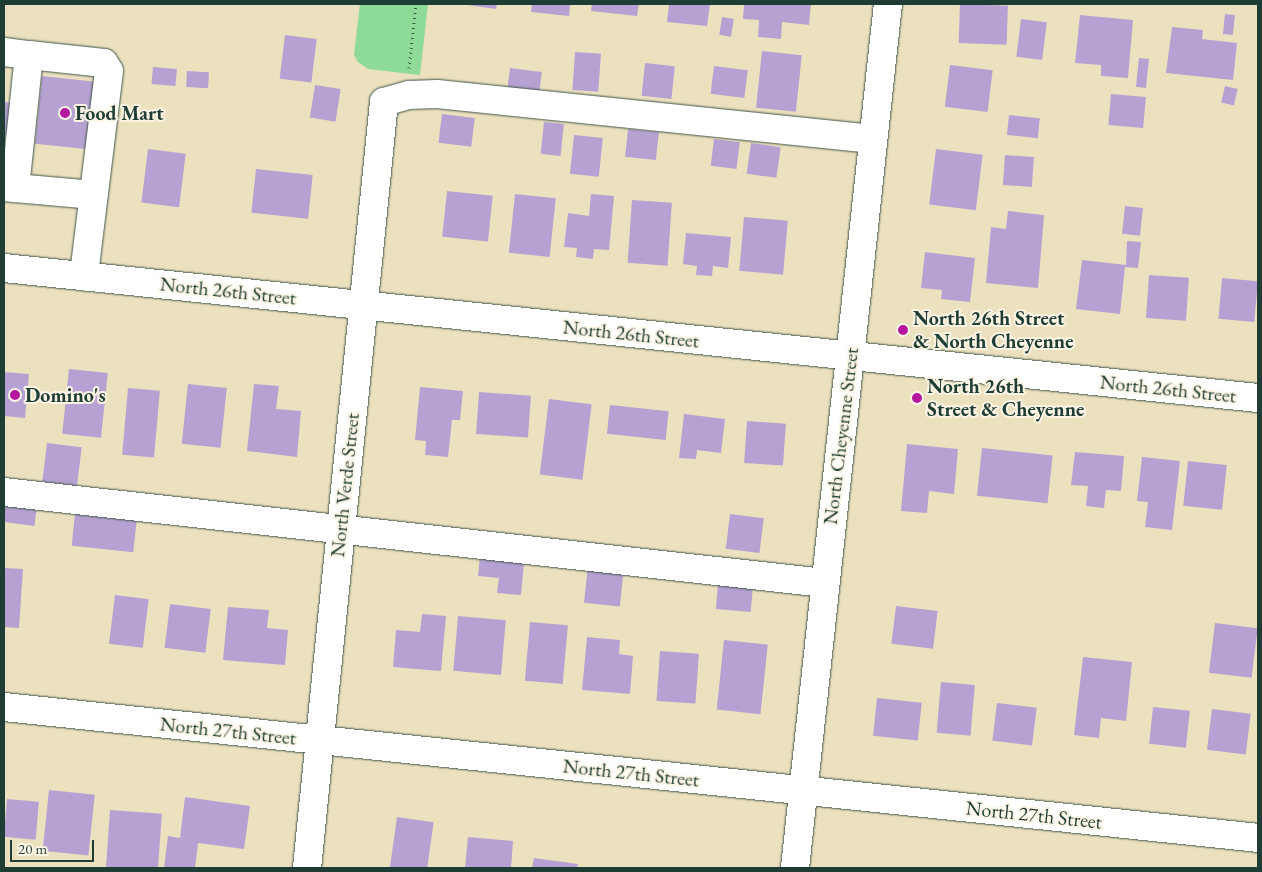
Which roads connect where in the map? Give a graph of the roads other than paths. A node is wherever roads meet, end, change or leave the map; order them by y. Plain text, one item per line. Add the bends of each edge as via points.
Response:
1 (888, 4) edge
2 (17, 54) edge
3 (873, 139) junction
4 (9, 187) edge
5 (94, 195) junction
6 (4, 268) edge
7 (84, 276) junction
8 (364, 306) junction
9 (850, 357) junction
10 (1258, 398) edge
11 (4, 492) edge
12 (340, 528) junction
13 (824, 584) junction
14 (4, 707) edge
15 (321, 741) junction
16 (803, 791) junction
17 (1258, 838) edge
18 (307, 868) edge
19 (795, 868) edge

1 - 3 street, North Cheyenne Street
2 - 4 street
2 - 5 street via 104,63 107,66
3 - 8 street, North Verde Street via 437,94 409,95 384,102
3 - 9 street, North Cheyenne Street
4 - 5 street
5 - 7 street
6 - 7 street, North 26th Street
7 - 8 street, North 26th Street
8 - 9 street, North 26th Street
8 - 12 street, North Verde Street
9 - 10 street, North 26th Street
9 - 13 street, North Cheyenne Street
11 - 12 street
12 - 13 street
12 - 15 street, North Verde Street
13 - 16 street, North Cheyenne Street
14 - 15 street, North 27th Street
15 - 16 street, North 27th Street
15 - 18 street, North Verde Street
16 - 17 street, North 27th Street
16 - 19 street, North Cheyenne Street

